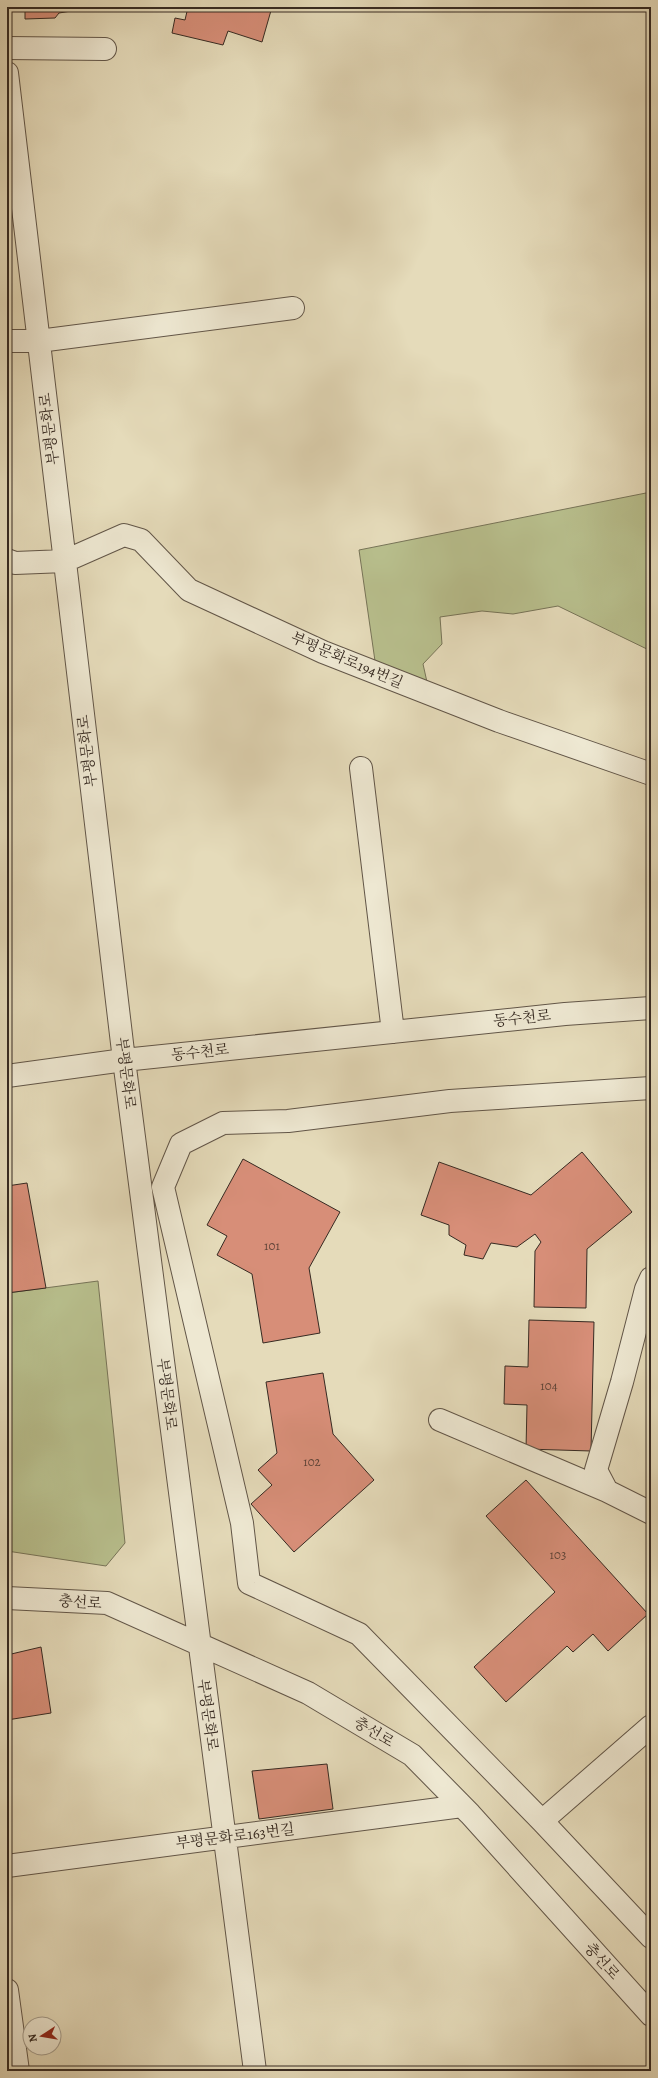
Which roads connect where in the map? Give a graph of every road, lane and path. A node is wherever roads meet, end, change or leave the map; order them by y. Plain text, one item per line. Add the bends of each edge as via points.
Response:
1 (7, 48) edge
2 (105, 49) dead end
3 (7, 73) edge
4 (293, 308) dead end
5 (7, 341) edge
6 (39, 341) junction
7 (7, 560) edge
8 (65, 561) junction
9 (361, 768) dead end
10 (651, 774) edge
11 (651, 1008) edge
12 (393, 1032) junction
13 (124, 1060) junction
14 (7, 1076) edge
15 (651, 1088) edge
16 (651, 1278) edge
17 (440, 1420) dead end
18 (607, 1491) junction
19 (651, 1513) edge
20 (7, 1598) edge
21 (198, 1643) junction
22 (651, 1726) edge
23 (462, 1806) junction
24 (542, 1821) junction
25 (224, 1837) junction
26 (7, 1866) edge
27 (651, 1937) edge
28 (7, 1990) edge
29 (651, 2016) edge
30 (18, 2071) edge
31 (255, 2071) edge

1 - 2 street
3 - 6 street, 부평문화로
4 - 6 street
5 - 6 street
6 - 8 street, 부평문화로
7 - 8 street via 15,563
8 - 10 street, 부평문화로194번길 via 124,536 141,540 189,590 323,652 499,721
8 - 13 street, 부평문화로
9 - 12 street
11 - 12 street, 동수천로
12 - 13 street, 동수천로
13 - 14 street, 동수천로
13 - 21 street, 부평문화로
15 - 24 street via 450,1101 288,1121 222,1123 181,1144 164,1187 242,1523 249,1583 359,1634
16 - 18 street via 646,1288 596,1470
17 - 18 street
18 - 19 street
20 - 21 street, 충선로 via 107,1603
21 - 23 street, 충선로 via 308,1693 412,1755
21 - 25 street, 부평문화로
22 - 24 street
23 - 25 street, 부평문화로163번길
23 - 29 street, 충선로
24 - 27 street
25 - 26 street, 부평문화로163번길
25 - 31 street, 부평문화로
28 - 30 street

